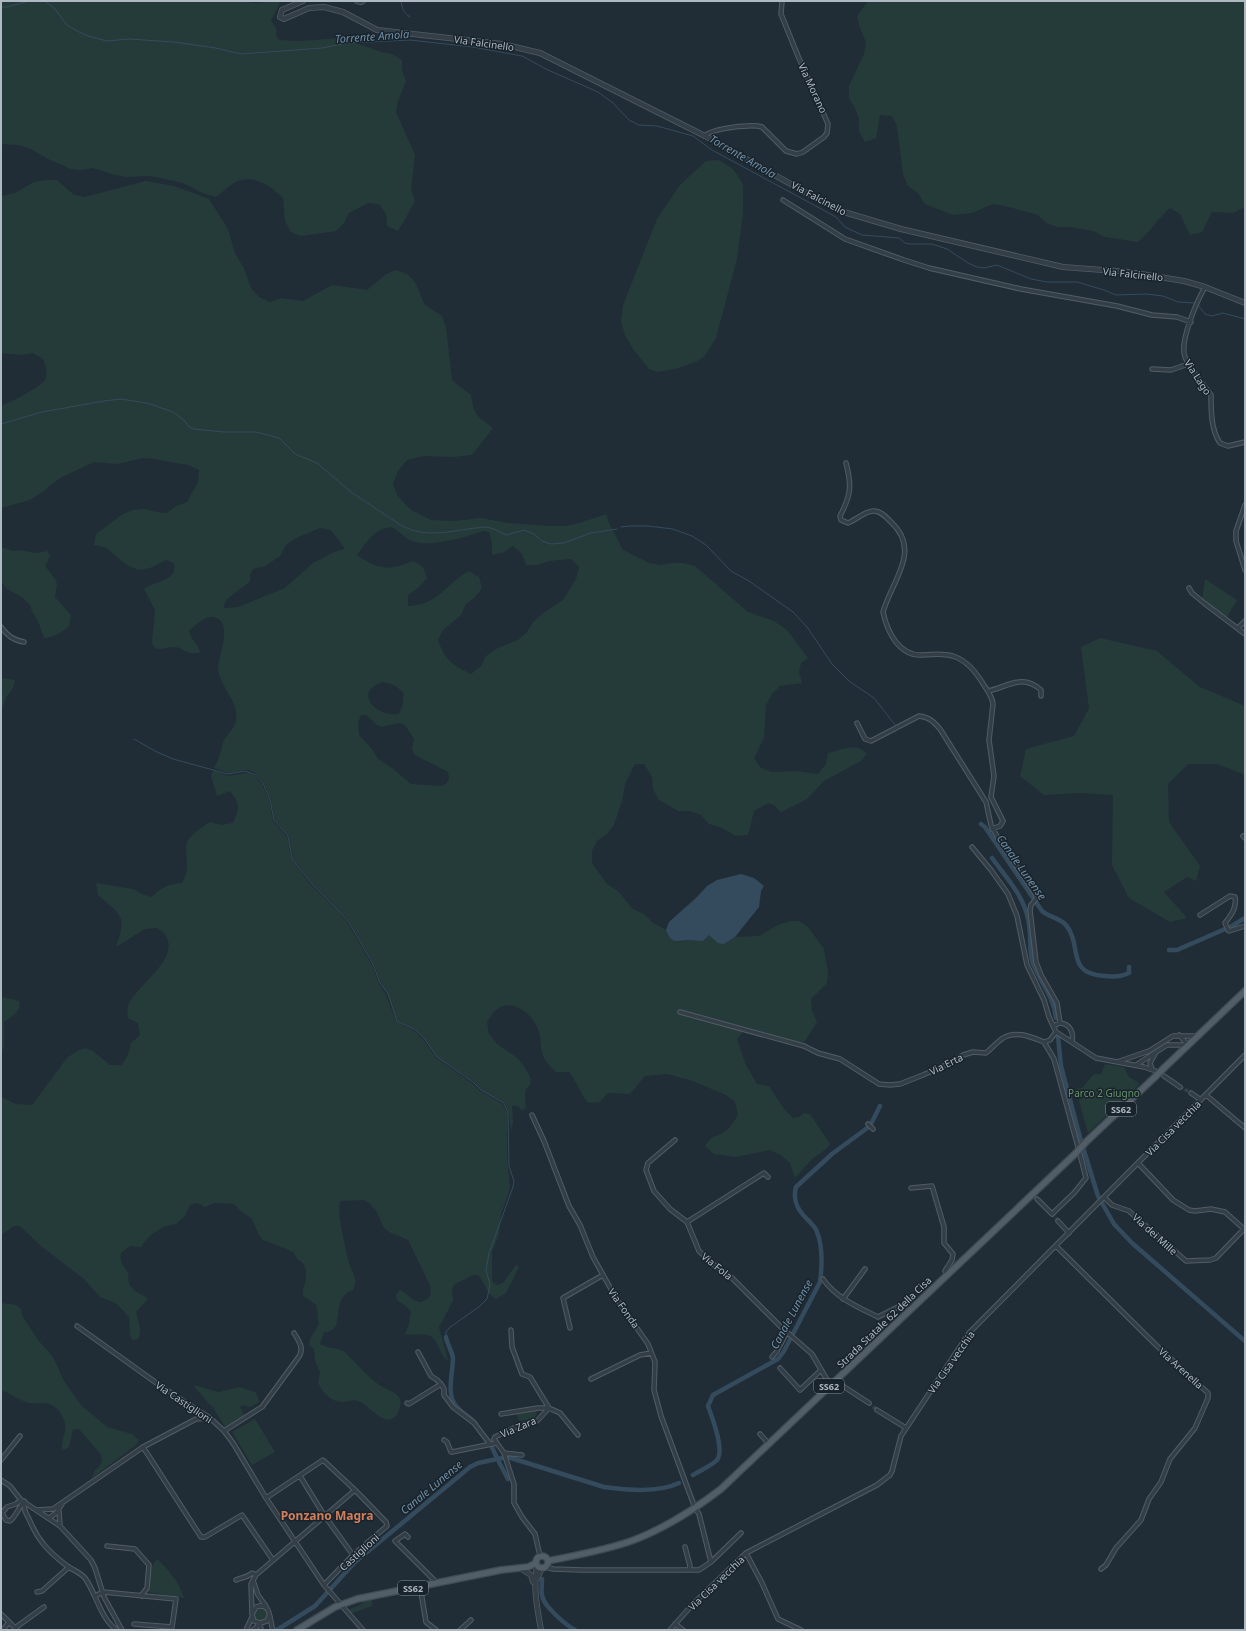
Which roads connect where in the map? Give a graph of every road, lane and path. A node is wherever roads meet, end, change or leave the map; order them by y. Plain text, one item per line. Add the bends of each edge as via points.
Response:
1 (303, 1) edge
2 (357, 1) edge
3 (363, 1) edge
4 (782, 1) edge
5 (705, 136) junction
6 (783, 200) dead end
7 (1204, 288) junction
8 (1245, 303) edge
9 (1191, 320) junction
10 (1188, 364) junction
11 (1152, 369) dead end
12 (1245, 442) edge
13 (846, 462) dead end
14 (1245, 505) edge
15 (1245, 570) edge
16 (1189, 588) dead end
17 (1245, 621) edge
18 (1, 627) edge
19 (1238, 628) junction
20 (1245, 634) edge
21 (24, 642) dead end
22 (988, 691) junction
23 (1041, 696) dead end
24 (857, 723) dead end
25 (992, 829) junction
26 (972, 847) dead end
27 (1200, 915) dead end
28 (1245, 926) edge
29 (1245, 991) edge
30 (680, 1012) dead end
31 (1060, 1023) junction
32 (1053, 1026) junction
33 (1056, 1032) junction
34 (1180, 1035) junction
35 (1198, 1036) junction
36 (1044, 1042) junction
37 (1072, 1042) junction
38 (1175, 1045) junction
39 (1188, 1046) junction
40 (1156, 1052) junction
41 (1136, 1055) junction
42 (1178, 1055) junction
43 (1245, 1055) edge
44 (1116, 1062) junction
45 (1136, 1065) junction
46 (1154, 1072) junction
47 (1164, 1076) dead end
48 (1180, 1087) tunnel mouth
49 (1191, 1093) tunnel mouth
50 (1206, 1095) junction
51 (1201, 1100) junction
52 (532, 1115) dead end
53 (868, 1124) dead end
54 (1245, 1128) edge
55 (873, 1129) dead end
56 (676, 1140) dead end
57 (1078, 1147) dead end
58 (1078, 1154) junction
59 (1138, 1163) junction
60 (768, 1177) dead end
61 (911, 1188) dead end
62 (1103, 1198) junction
63 (1037, 1199) dead end
64 (1058, 1221) tunnel mouth
65 (687, 1222) junction
66 (1244, 1230) edge
67 (1068, 1233) junction
68 (1056, 1246) junction
69 (865, 1269) dead end
70 (948, 1273) junction
71 (603, 1275) junction
72 (823, 1279) dead end
73 (843, 1299) junction
74 (915, 1305) junction
75 (77, 1326) dead end
76 (570, 1328) dead end
77 (511, 1330) dead end
78 (294, 1333) dead end
79 (788, 1333) junction
80 (859, 1349) dead end
81 (418, 1352) dead end
82 (651, 1353) junction
83 (864, 1353) junction
84 (772, 1357) dead end
85 (780, 1368) dead end
86 (821, 1370) junction
87 (591, 1380) dead end
88 (833, 1383) junction
89 (441, 1384) junction
90 (407, 1403) dead end
91 (869, 1403) tunnel mouth
92 (548, 1408) junction
93 (877, 1410) tunnel mouth
94 (501, 1414) dead end
95 (210, 1418) junction
96 (906, 1428) junction
97 (224, 1431) junction
98 (760, 1434) dead end
99 (20, 1436) dead end
100 (578, 1436) dead end
101 (444, 1440) dead end
102 (492, 1444) junction
103 (769, 1444) junction
104 (143, 1447) junction
105 (504, 1453) junction
106 (522, 1455) dead end
107 (1, 1460) edge
108 (300, 1476) junction
109 (1, 1480) edge
110 (355, 1490) junction
111 (266, 1498) junction
112 (23, 1501) junction
113 (63, 1503) junction
114 (695, 1508) junction
115 (53, 1509) junction
116 (37, 1510) junction
117 (59, 1510) junction
118 (324, 1515) junction
119 (49, 1517) junction
120 (60, 1526) junction
121 (741, 1533) dead end
122 (408, 1537) dead end
123 (294, 1541) junction
124 (107, 1546) dead end
125 (685, 1547) dead end
126 (746, 1554) junction
127 (353, 1555) junction
128 (540, 1556) junction
129 (273, 1560) junction
130 (548, 1560) junction
131 (711, 1562) junction
132 (540, 1566) junction
133 (69, 1567) junction
134 (520, 1568) junction
135 (1101, 1569) dead end
136 (688, 1570) junction
137 (254, 1577) junction
138 (236, 1580) dead end
139 (248, 1582) dead end
140 (437, 1583) junction
141 (325, 1586) junction
142 (420, 1586) junction
143 (535, 1591) junction
144 (38, 1592) dead end
145 (103, 1592) junction
146 (95, 1596) junction
147 (141, 1596) junction
148 (340, 1605) junction
149 (44, 1607) dead end
150 (266, 1607) junction
151 (1, 1614) edge
152 (252, 1615) junction
153 (270, 1616) junction
154 (471, 1620) dead end
155 (9, 1622) junction
156 (259, 1623) junction
157 (134, 1624) dead end
158 (675, 1624) junction
159 (16, 1629) edge
160 (3, 1630) edge
161 (117, 1630) edge
162 (122, 1630) edge
163 (246, 1630) edge
164 (253, 1630) edge
165 (260, 1630) edge
166 (273, 1630) edge
167 (297, 1630) edge
168 (362, 1630) edge
169 (436, 1630) edge
170 (460, 1630) edge
171 (541, 1630) edge
172 (670, 1630) edge
173 (683, 1630) edge
174 (801, 1630) edge

1 - 5 street, Via Falcinello via 282,10 280,17 284,19 309,8 324,7 343,12 377,30 502,44 540,54
2 - 3 street
4 - 5 street, Via Morano via 781,14 828,120 827,133 798,154 786,151 758,126 718,130
5 - 7 street, Via Falcinello via 847,214 1063,267 1129,272 1184,281
6 - 9 street, Via Falcinello via 845,239 929,268 1152,315
7 - 8 street, Via Falcinello
7 - 9 street, Via Lago
9 - 10 street, Via Lago via 1184,346 1184,356
10 - 11 street via 1171,370
10 - 12 street, Via Lago via 1211,395 1211,415 1220,443 1228,446
13 - 22 street via 850,486 841,520 848,523 871,511 878,512 897,528 904,538 904,557 883,612 894,640 898,646 915,654 952,656 964,662 974,669
14 - 15 street via 1236,531 1236,541
16 - 19 street via 1204,603
17 - 19 street
18 - 21 street via 13,639
19 - 20 street
22 - 23 street via 1026,681 1041,690
22 - 25 street via 993,704 989,740 994,776 991,797 1003,821 1000,826
24 - 25 street via 865,739 872,742 918,716 933,721 986,802
25 - 31 street via 1036,895 1030,910 1036,962 1057,1003
26 - 32 street via 1008,894 1018,916 1027,965
27 - 28 street via 1233,896 1236,897 1236,902 1226,926 1229,931
29 - 35 main road, SS62
30 - 36 street, Via Erta via 804,1046 840,1059 880,1084 900,1084 963,1055 972,1052 986,1053 1010,1035 1023,1035
31 - 32 street
31 - 37 street via 1070,1028
32 - 33 street
33 - 36 street via 1050,1040
33 - 37 street
34 - 35 street
34 - 39 street
34 - 41 street
35 - 39 main road, SS62
36 - 57 street via 1054,1059
37 - 44 street via 1092,1056
38 - 39 street
38 - 40 street via 1167,1045
38 - 42 street
39 - 42 main road, SS62
40 - 45 street
40 - 46 street via 1150,1063
41 - 44 street
41 - 45 street
42 - 46 main road, SS62, bridge via 1164,1068
43 - 50 street, Via Cisa vecchia
44 - 45 street
45 - 46 street
46 - 58 main road, SS62, bridge
47 - 48 street
49 - 51 street
50 - 51 street, Via Cisa vecchia
50 - 54 street
51 - 59 street, Via Cisa vecchia
52 - 71 street, Via Fonda via 569,1206
53 - 55 street
56 - 65 street, Via Fola via 648,1163 646,1170 654,1191
58 - 63 street via 1086,1178 1074,1193 1052,1214
58 - 70 main road, Strada Statale 62 della Cisa / SS62
59 - 62 street, Via Cisa vecchia
59 - 66 street via 1180,1205 1195,1211 1211,1209 1225,1212
60 - 65 street via 764,1173
61 - 70 street via 932,1186 942,1222 944,1243 953,1254 945,1270
62 - 66 street, Via dei Mille via 1112,1205 1129,1211 1186,1261 1216,1258
62 - 67 street, Via Cisa vecchia
64 - 67 street
65 - 79 street, Via Fola via 699,1251 732,1278
67 - 68 street, Via Cisa vecchia
68 - 96 street, Via Cisa vecchia via 969,1333
68 - 135 street, Via Arenella via 1208,1393 1195,1428 1170,1459 1161,1482 1149,1499 1140,1520 1116,1548 1106,1566
69 - 73 street
70 - 74 main road, Strada Statale 62 della Cisa / SS62
71 - 76 street via 563,1298
71 - 82 street, Via Fonda via 645,1338
72 - 73 street
73 - 74 street via 878,1317 900,1306
74 - 83 main road, Strada Statale 62 della Cisa / SS62
75 - 95 street, Via Castiglioni
77 - 92 street via 512,1347 522,1374 530,1377
78 - 97 street via 301,1354 262,1407
79 - 84 street
79 - 86 street, Via Fola via 812,1354
80 - 83 street
81 - 89 street via 431,1376
82 - 87 street via 634,1358
82 - 114 street, Via Fonda via 654,1362 655,1396 660,1416
83 - 88 main road, Strada Statale 62 della Cisa / SS62
85 - 86 street via 800,1390
86 - 88 street, Via Fola
88 - 91 street
88 - 103 main road, Strada Statale 62 della Cisa / SS62
89 - 90 street
89 - 102 street via 444,1395 453,1407 474,1424
92 - 94 street
92 - 100 street via 560,1413
92 - 102 street, Via Zara via 537,1421 518,1426 495,1437
93 - 96 street
95 - 97 street, Via Castiglioni
95 - 104 street via 196,1419
96 - 126 street, Via Cisa vecchia via 899,1441 892,1471 885,1479
97 - 111 street, Via Castiglioni
98 - 103 street
99 - 107 street
101 - 102 street via 451,1452
102 - 105 street, Via Zara
103 - 114 main road, Strada Statale 62 della Cisa / SS62 via 721,1489
104 - 113 street
104 - 129 street via 201,1537 206,1537 242,1515
105 - 106 street
105 - 128 street, Via Zara via 514,1484 514,1503 535,1534
108 - 110 street via 324,1461
108 - 111 street
108 - 118 street
109 - 112 street
110 - 118 street
110 - 127 street, Castiglioni via 387,1525
111 - 123 street, Via Castiglioni
112 - 112 street via 7,1506 2,1513 6,1520 13,1519
112 - 116 street
112 - 133 street via 41,1543
113 - 115 street
113 - 117 street
114 - 130 main road, Strada Statale 62 della Cisa / SS62 via 635,1540
114 - 131 street, Via Fonda via 699,1514
115 - 116 street
115 - 119 street
116 - 119 street
117 - 119 street
117 - 120 street
118 - 123 street
118 - 127 street
119 - 120 street
120 - 145 street via 91,1560
121 - 131 street
122 - 140 street via 405,1534 395,1541
123 - 129 street
123 - 141 street, Via Castiglioni
124 - 147 street via 136,1549 149,1566 147,1588
125 - 136 street via 690,1566
126 - 158 street, Via Cisa vecchia
126 - 174 street via 778,1619
127 - 141 street, Castiglioni
128 - 130 main road via 545,1556
128 - 132 main road via 537,1559
129 - 137 street
130 - 132 main road
131 - 136 street via 699,1570
132 - 134 main road, SS62
132 - 136 street via 582,1570
132 - 143 street via 535,1578
133 - 144 street
133 - 146 street via 84,1577
134 - 140 main road, SS62
134 - 143 street via 531,1575
137 - 138 street via 252,1573 247,1578
137 - 139 street
137 - 150 street via 258,1595
137 - 152 street via 250,1589
140 - 142 main road, SS62
141 - 148 street, Via Castiglioni
142 - 148 main road, SS62
142 - 169 street via 426,1622
143 - 171 street
145 - 146 street
145 - 147 street
145 - 162 street
146 - 161 street via 107,1621
147 - 157 street via 176,1599 172,1627
148 - 167 main road, SS62
148 - 168 street, Via Castiglioni
149 - 159 street
150 - 152 street via 254,1608
150 - 153 street
151 - 155 street
152 - 156 street
152 - 163 street
153 - 156 street via 267,1621
153 - 166 street
154 - 170 street
155 - 159 street
155 - 160 street
156 - 164 street
156 - 165 street
158 - 172 street, Via Cisa vecchia
158 - 173 street

